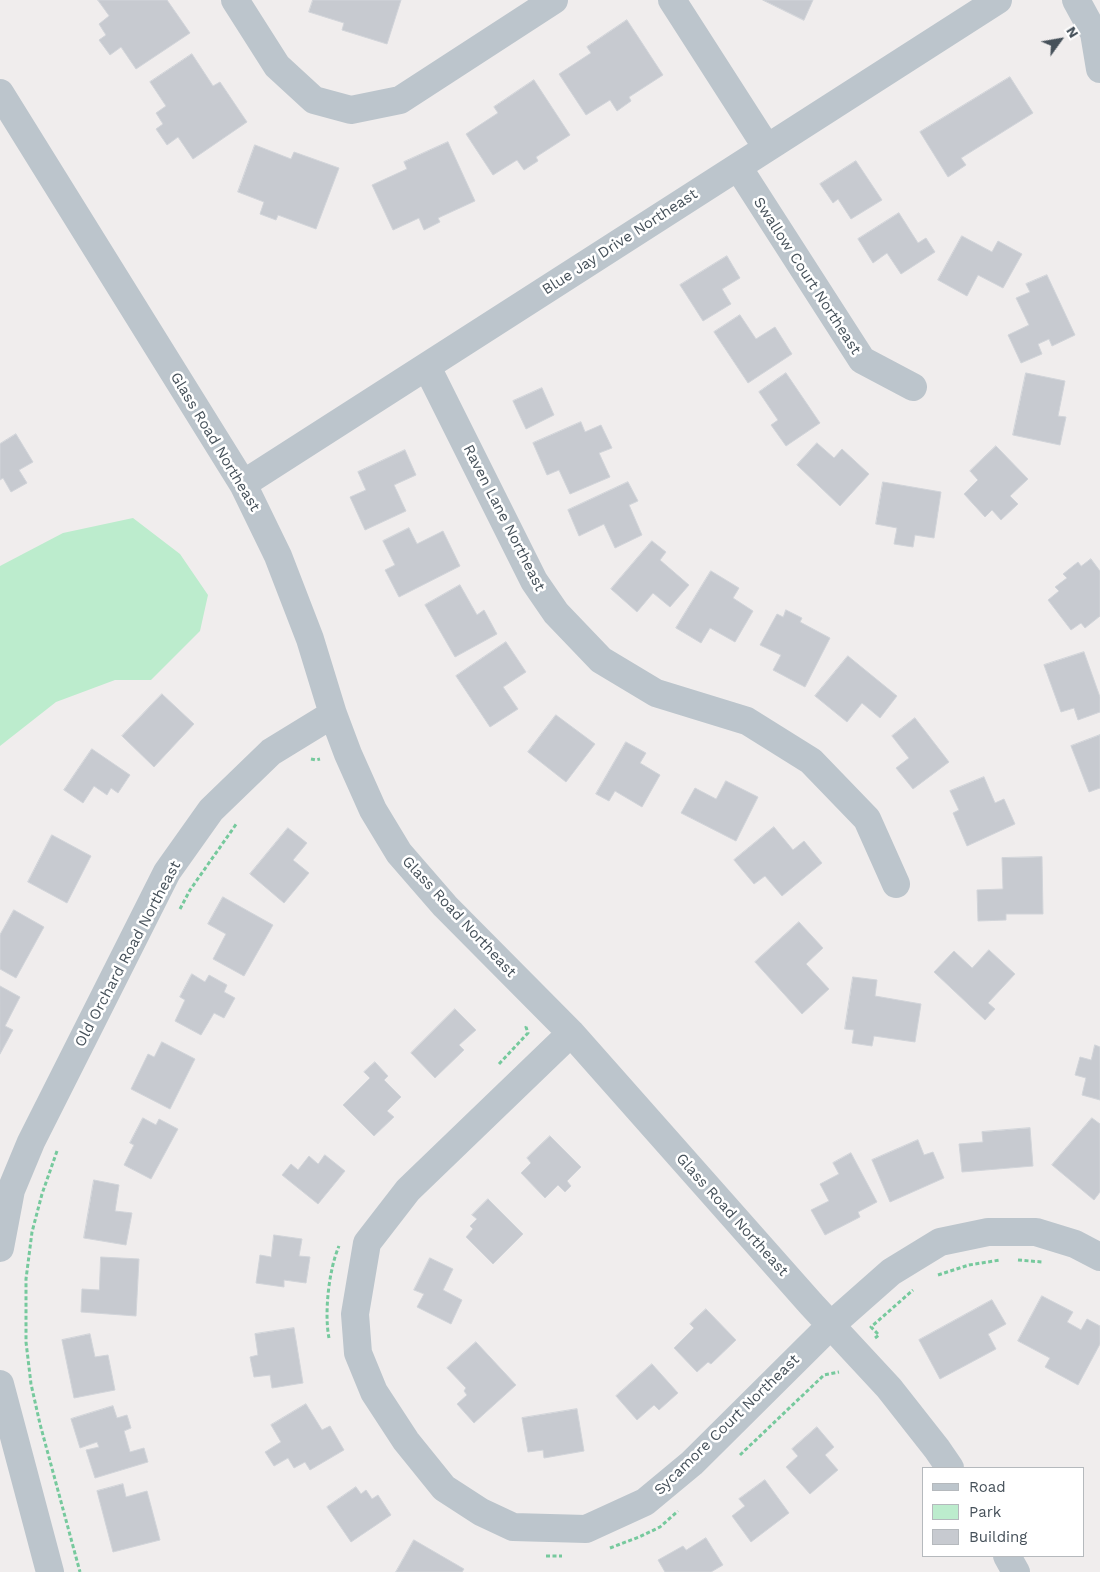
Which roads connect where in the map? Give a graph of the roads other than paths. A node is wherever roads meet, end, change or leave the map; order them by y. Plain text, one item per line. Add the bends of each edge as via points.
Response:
1 (235, 0) edge
2 (554, 0) edge
3 (672, 0) edge
4 (998, 0) edge
5 (1076, 0) edge
6 (1100, 70) edge
7 (0, 93) edge
8 (767, 148) junction
9 (738, 167) junction
10 (427, 366) junction
11 (914, 387) dead end
12 (243, 484) junction
13 (333, 714) junction
14 (896, 884) dead end
15 (571, 1033) junction
16 (0, 1248) edge
17 (1100, 1257) edge
18 (831, 1325) junction
19 (0, 1384) edge
20 (949, 1467) edge
21 (1008, 1557) edge
22 (50, 1572) edge
23 (1016, 1572) edge

1 - 2 street via 277,66 314,100 351,110 400,100
3 - 8 street
4 - 8 street, Blue Jay Drive Northeast
5 - 6 street via 1094,33
7 - 12 street, Glass Road Northeast
8 - 9 street, Blue Jay Drive Northeast
9 - 10 street, Blue Jay Drive Northeast
9 - 11 street, Swallow Court Northeast via 862,360
10 - 12 street, Blue Jay Drive Northeast
10 - 14 street, Raven Lane Northeast via 534,581 556,613 602,660 656,693 747,720 811,761 867,819
12 - 13 street, Glass Road Northeast via 278,556 310,639
13 - 15 street, Glass Road Northeast via 373,810 399,853 445,906
13 - 16 street, Old Orchard Road Northeast via 271,752 212,810 167,872 31,1142 11,1190
15 - 18 street, Glass Road Northeast
15 - 18 street, Sycamore Court Northeast via 408,1190 367,1243 355,1314 358,1353 374,1392 406,1441 444,1488 481,1512 513,1527 586,1529 645,1502 692,1463
17 - 18 street, Sycamore Court Northeast via 1075,1244 1036,1232 988,1232 940,1242 891,1272
18 - 20 street, Glass Road Northeast via 889,1388
19 - 22 street
21 - 23 street

